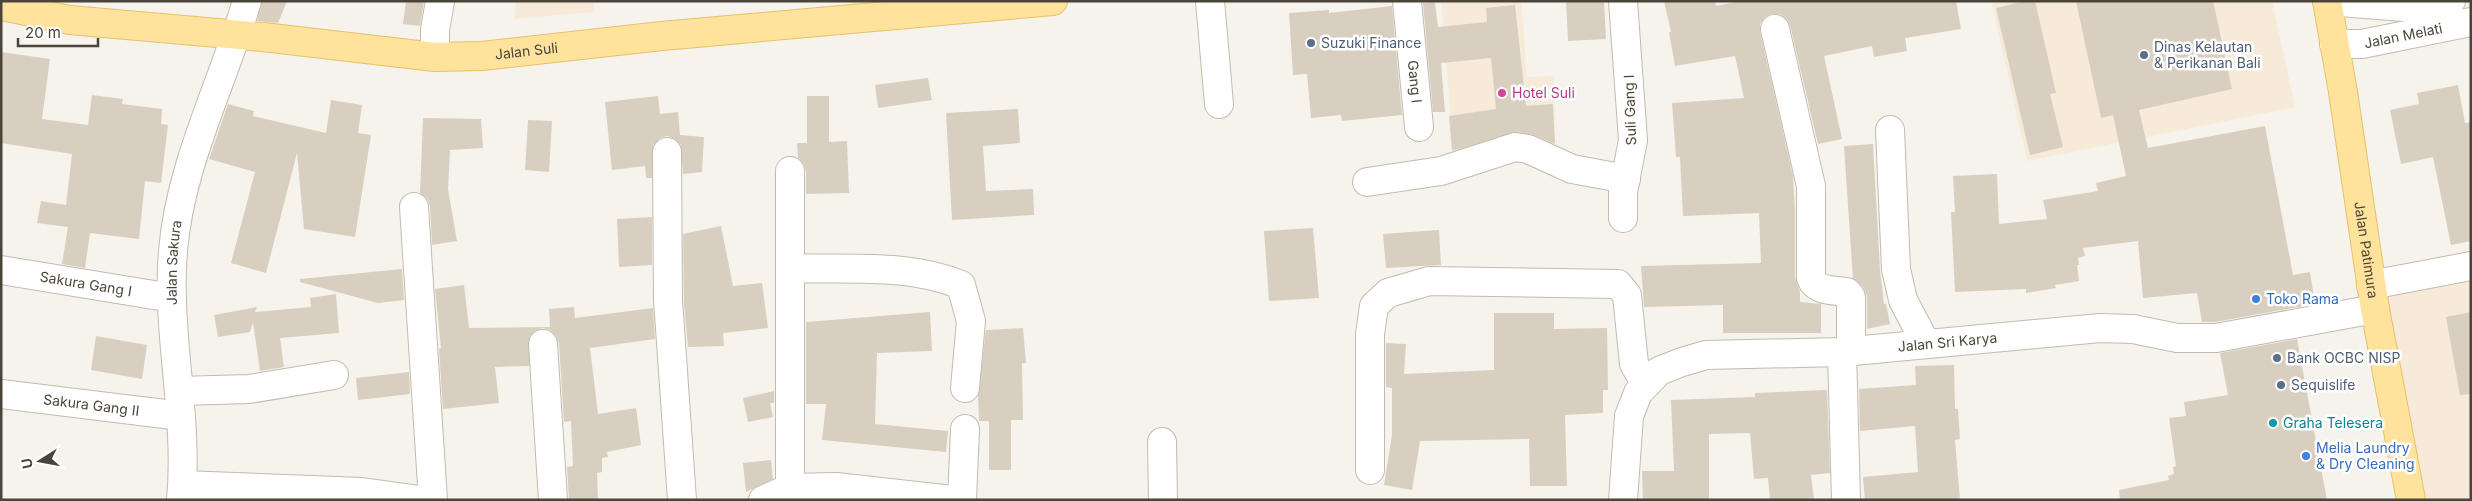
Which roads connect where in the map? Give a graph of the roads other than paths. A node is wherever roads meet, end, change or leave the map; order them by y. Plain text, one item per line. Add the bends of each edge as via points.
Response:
1 (248, 1) edge
2 (440, 1) edge
3 (1053, 1) edge
4 (1210, 1) edge
5 (1623, 1) edge
6 (2327, 1) edge
7 (2450, 1) edge
8 (1408, 4) edge
9 (1, 6) edge
10 (2471, 22) edge
11 (1775, 28) dead end
12 (237, 36) junction
13 (2334, 44) junction
14 (435, 57) junction
15 (1219, 104) dead end
16 (1420, 127) dead end
17 (1890, 130) dead end
18 (667, 152) dead end
19 (790, 171) dead end
20 (1626, 179) junction
21 (1367, 182) dead end
22 (414, 207) dead end
23 (1623, 218) dead end
24 (2471, 266) edge
25 (791, 268) junction
26 (1, 270) edge
27 (2373, 297) junction
28 (172, 298) junction
29 (544, 344) dead end
30 (1926, 344) junction
31 (1847, 352) junction
32 (334, 374) dead end
33 (1646, 384) junction
34 (965, 388) dead end
35 (1, 394) edge
36 (180, 404) junction
37 (965, 429) dead end
38 (1162, 442) dead end
39 (1370, 470) dead end
40 (790, 488) junction
41 (182, 492) edge
42 (836, 493) edge
43 (362, 496) edge
44 (912, 497) edge
45 (420, 500) edge
46 (433, 500) edge
47 (554, 500) edge
48 (682, 500) edge
49 (763, 500) edge
50 (952, 500) edge
51 (962, 500) edge
52 (1163, 500) edge
53 (1622, 500) edge
54 (1846, 500) edge
55 (2411, 500) edge

1 - 12 street, Jalan Sakura
2 - 14 street
3 - 14 main road, Jalan Suli via 662,36 482,56
4 - 15 street
5 - 20 street, Suli Gang I via 1633,140
6 - 7 street, Jalan Melati via 2418,8
6 - 13 main road, Jalan Patimura
8 - 16 street, Gang I
9 - 12 main road, Jalan Suli via 70,20
10 - 13 street, Jalan Melati via 2362,44
11 - 31 street via 1811,186 1811,278 1813,285 1819,288 1846,292 1851,297
12 - 14 main road, Jalan Suli
12 - 28 street, Jalan Sakura via 184,190 173,250
13 - 27 main road, Jalan Patimura
17 - 30 street via 1896,270 1904,300
18 - 48 street via 668,300
19 - 25 street
20 - 21 street via 1572,169 1528,149 1515,147 1441,171
20 - 23 street, Suli Gang I
22 - 46 street
24 - 27 street, Jalan Sri Karya
25 - 34 street via 901,271 946,278 961,285 970,321
25 - 40 street
26 - 28 street, Sakura Gang I
27 - 30 street, Jalan Sri Karya via 2216,338 2177,338 2133,329 2100,328
27 - 55 main road, Jalan Patimura
28 - 36 street, Jalan Sakura
29 - 47 street
30 - 31 street, Jalan Sri Karya
31 - 33 street, Jalan Sri Karya via 1706,355 1659,371
31 - 54 street
32 - 36 street, Sakura Gang II
33 - 39 street via 1634,364 1627,296 1618,284 1429,281 1388,292 1374,306 1370,334
33 - 53 street, Jalan Sri Karya via 1638,393 1629,416
35 - 36 street, Sakura Gang II
36 - 41 street, Jalan Sakura
37 - 51 street
38 - 52 street
40 - 42 street
40 - 49 street
41 - 43 street
42 - 44 street
43 - 45 street
44 - 50 street

